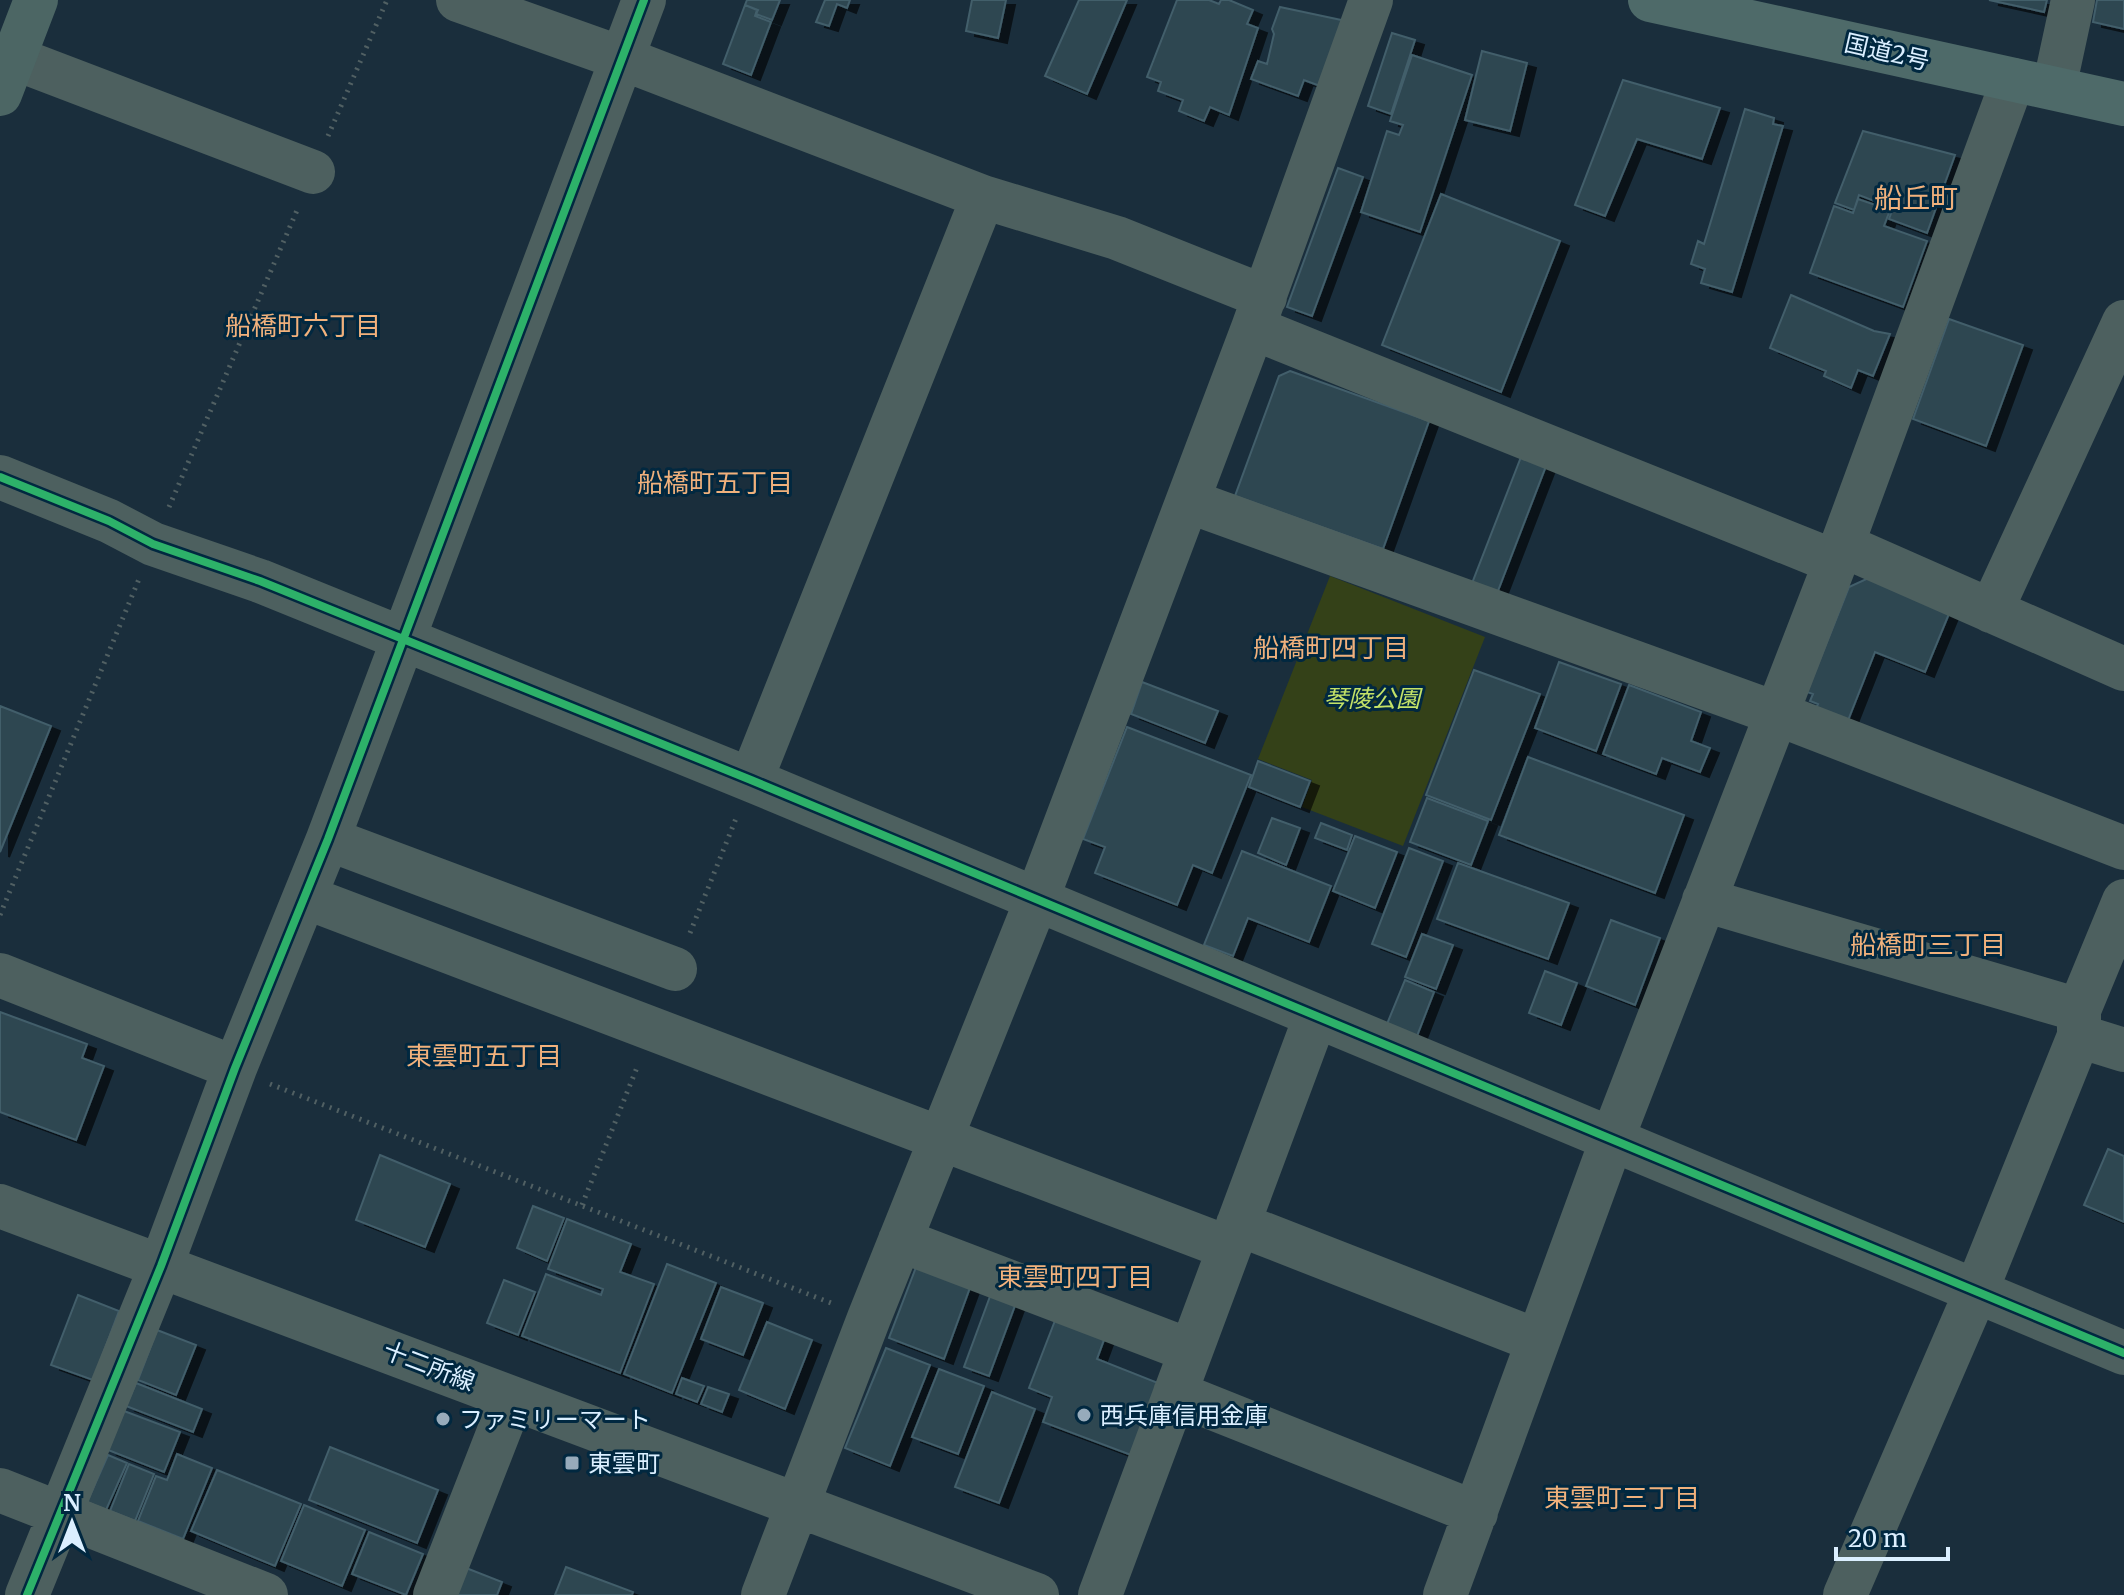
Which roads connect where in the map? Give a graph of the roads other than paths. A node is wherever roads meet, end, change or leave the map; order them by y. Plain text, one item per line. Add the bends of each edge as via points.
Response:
1 (36, 0) edge
2 (458, 0) edge
3 (644, 0) edge
4 (1371, 0) edge
5 (1650, 0) edge
6 (2073, 0) edge
7 (1781, 14) edge
8 (621, 58) junction
9 (7, 76) edge
10 (2034, 84) junction
11 (2124, 104) edge
12 (313, 172) road end
13 (983, 197) junction
14 (1259, 313) junction
15 (2124, 322) edge
16 (0, 477) edge
17 (1188, 501) junction
18 (1838, 553) junction
19 (1991, 611) junction
20 (400, 640) junction
21 (2124, 669) edge
22 (1775, 713) junction
23 (751, 780) junction
24 (328, 839) junction
25 (2124, 848) edge
26 (305, 897) junction
27 (1037, 899) junction
28 (1704, 900) junction
29 (2124, 901) edge
30 (675, 969) dead end
31 (0, 975) edge
32 (1315, 1018) junction
33 (2079, 1023) junction
34 (2124, 1050) edge
35 (235, 1068) junction
36 (942, 1137) junction
37 (1611, 1142) junction
38 (0, 1206) edge
39 (1234, 1236) junction
40 (900, 1240) junction
41 (161, 1266) junction
42 (1975, 1294) junction
43 (1538, 1341) junction
44 (1191, 1351) junction
45 (2124, 1353) edge
46 (1175, 1393) junction
47 (512, 1398) junction
48 (0, 1490) edge
49 (799, 1505) junction
50 (61, 1513) junction
51 (1476, 1513) junction
52 (27, 1595) edge
53 (266, 1595) edge
54 (435, 1595) edge
55 (763, 1595) edge
56 (1037, 1595) edge
57 (1100, 1595) edge
58 (1445, 1595) edge
59 (1845, 1595) edge

1 - 9 main road
2 - 8 street
3 - 8 street
4 - 14 street
5 - 7 highway, 国道2号
6 - 10 street
7 - 10 highway, 国道2号
8 - 13 street
8 - 20 street
9 - 12 street
10 - 11 highway, 国道2号
10 - 18 street
13 - 14 street via 1117,238
13 - 23 street
14 - 17 street
14 - 18 street
15 - 19 street
16 - 20 street via 153,544 260,581
17 - 22 street
17 - 27 street
18 - 19 street
18 - 22 street
19 - 21 street
20 - 23 street
20 - 24 street
22 - 25 street
22 - 28 street
23 - 27 street
24 - 26 street
24 - 30 street
26 - 35 street
26 - 36 street
27 - 32 street
27 - 36 street
28 - 33 street
28 - 37 street
29 - 33 street
31 - 35 street
32 - 37 street
32 - 39 street
33 - 34 street
33 - 42 street
35 - 41 street
36 - 39 street
36 - 40 street
37 - 42 street
37 - 43 street
38 - 41 street, 十二所線
39 - 43 street
39 - 44 street
40 - 44 street
40 - 49 street
41 - 47 street, 十二所線
41 - 50 street
42 - 45 street
42 - 59 street
43 - 51 street
44 - 46 street
46 - 51 street
46 - 57 street
47 - 49 street, 十二所線
47 - 54 street
48 - 50 street
49 - 55 street
49 - 56 street, 十二所線
50 - 52 street
50 - 53 street
51 - 58 street

